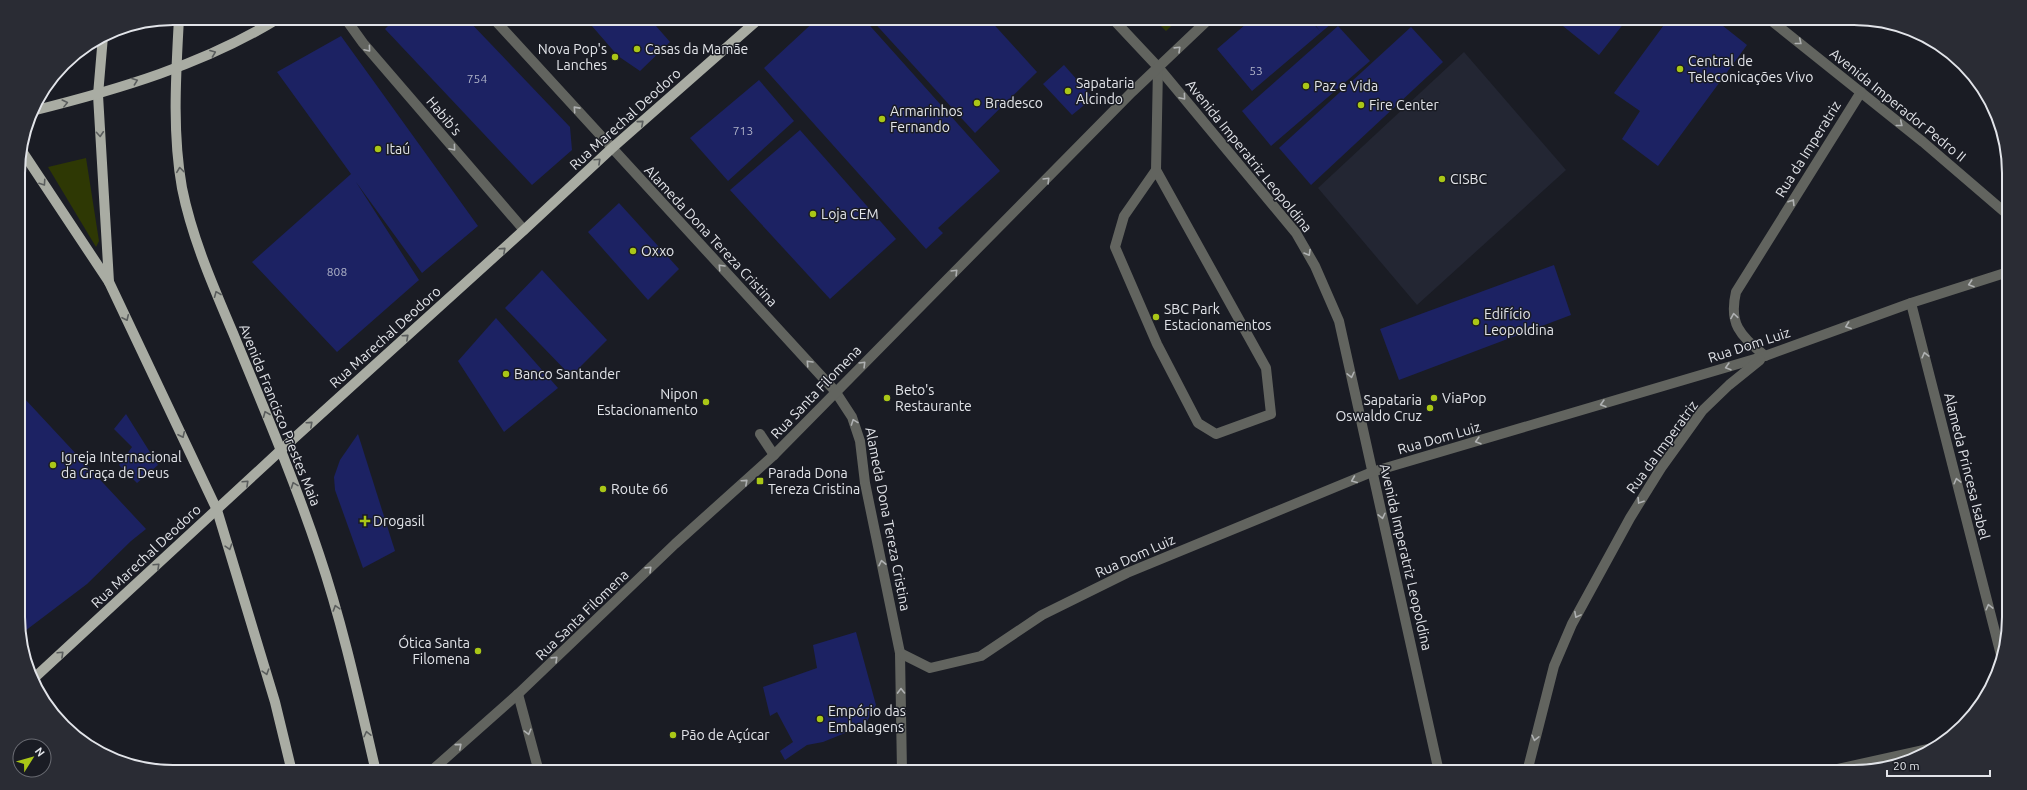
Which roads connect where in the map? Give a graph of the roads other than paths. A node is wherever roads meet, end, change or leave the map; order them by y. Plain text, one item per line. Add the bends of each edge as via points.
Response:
1 (178, 25) edge
2 (266, 25) edge
3 (350, 25) edge
4 (499, 25) edge
5 (752, 25) edge
6 (1119, 25) edge
7 (1203, 25) edge
8 (1777, 25) edge
9 (103, 43) edge
10 (176, 67) junction
11 (1158, 67) junction
12 (1861, 92) junction
13 (98, 95) junction
14 (39, 109) edge
15 (611, 149) junction
16 (26, 157) edge
17 (1156, 170) junction
18 (2002, 211) edge
19 (524, 230) junction
20 (2002, 274) edge
21 (110, 282) junction
22 (1911, 303) junction
23 (1765, 356) junction
24 (835, 391) junction
25 (760, 434) dead end
26 (281, 450) junction
27 (774, 456) junction
28 (1372, 472) junction
29 (217, 510) junction
30 (1999, 647) edge
31 (900, 653) junction
32 (37, 676) edge
33 (518, 694) junction
34 (1915, 752) edge
35 (290, 765) edge
36 (374, 765) edge
37 (438, 765) edge
38 (537, 765) edge
39 (902, 765) edge
40 (1439, 765) edge
41 (1529, 765) edge
42 (1856, 765) edge

1 - 10 main road, Avenida Francisco Prestes Maia
10 -> 2 main road via 222,49
3 -> 19 street, Habib's
15 -> 4 street, Alameda Dona Tereza Cristina
15 -> 5 main road, Rua Marechal Deodoro
6 - 11 street, Avenida Imperatriz Leopoldina
11 -> 7 street, Rua Santa Filomena
8 -> 12 street, Avenida Imperador Pedro II
9 - 13 main road
13 -> 10 main road
26 -> 10 main road, Avenida Francisco Prestes Maia via 203,261 192,228 182,187 178,148
11 - 17 street
24 -> 11 street, Rua Santa Filomena
11 -> 28 street, Avenida Imperatriz Leopoldina via 1296,233 1315,266 1339,321
12 -> 18 street, Avenida Imperador Pedro II
23 -> 12 street, Rua da Imperatriz via 1737,328 1733,315 1736,292
14 -> 13 main road
13 -> 21 main road
19 -> 15 main road, Rua Marechal Deodoro
24 -> 15 street, Alameda Dona Tereza Cristina
16 -> 21 main road
17 - 17 street via 1266,368 1271,414 1216,434 1198,423 1157,344 1115,248 1124,216
26 -> 19 main road, Rua Marechal Deodoro
20 -> 22 street, Rua Dom Luiz
21 -> 29 main road
22 -> 23 street, Rua Dom Luiz
30 -> 22 street, Alameda Princesa Isabel
23 -> 28 street, Rua Dom Luiz
23 -> 41 street, Rua da Imperatriz via 1729,384 1702,412 1661,468 1630,518 1572,624 1554,666
24 - 27 street, Rua Santa Filomena
31 -> 24 street, Alameda Dona Tereza Cristina via 865,483 860,441 852,417
25 - 27 street
29 -> 26 main road, Rua Marechal Deodoro
36 -> 26 main road, Avenida Francisco Prestes Maia via 345,636 319,554
33 -> 27 street, Rua Santa Filomena via 675,544
28 -> 31 street, Rua Dom Luiz via 1127,573 1042,615 981,656 930,668
28 -> 40 street, Avenida Imperatriz Leopoldina
32 -> 29 main road, Rua Marechal Deodoro
29 -> 35 main road via 275,702
39 -> 31 street, Alameda Dona Tereza Cristina
37 -> 33 street, Rua Santa Filomena
33 -> 38 street
34 - 42 street

